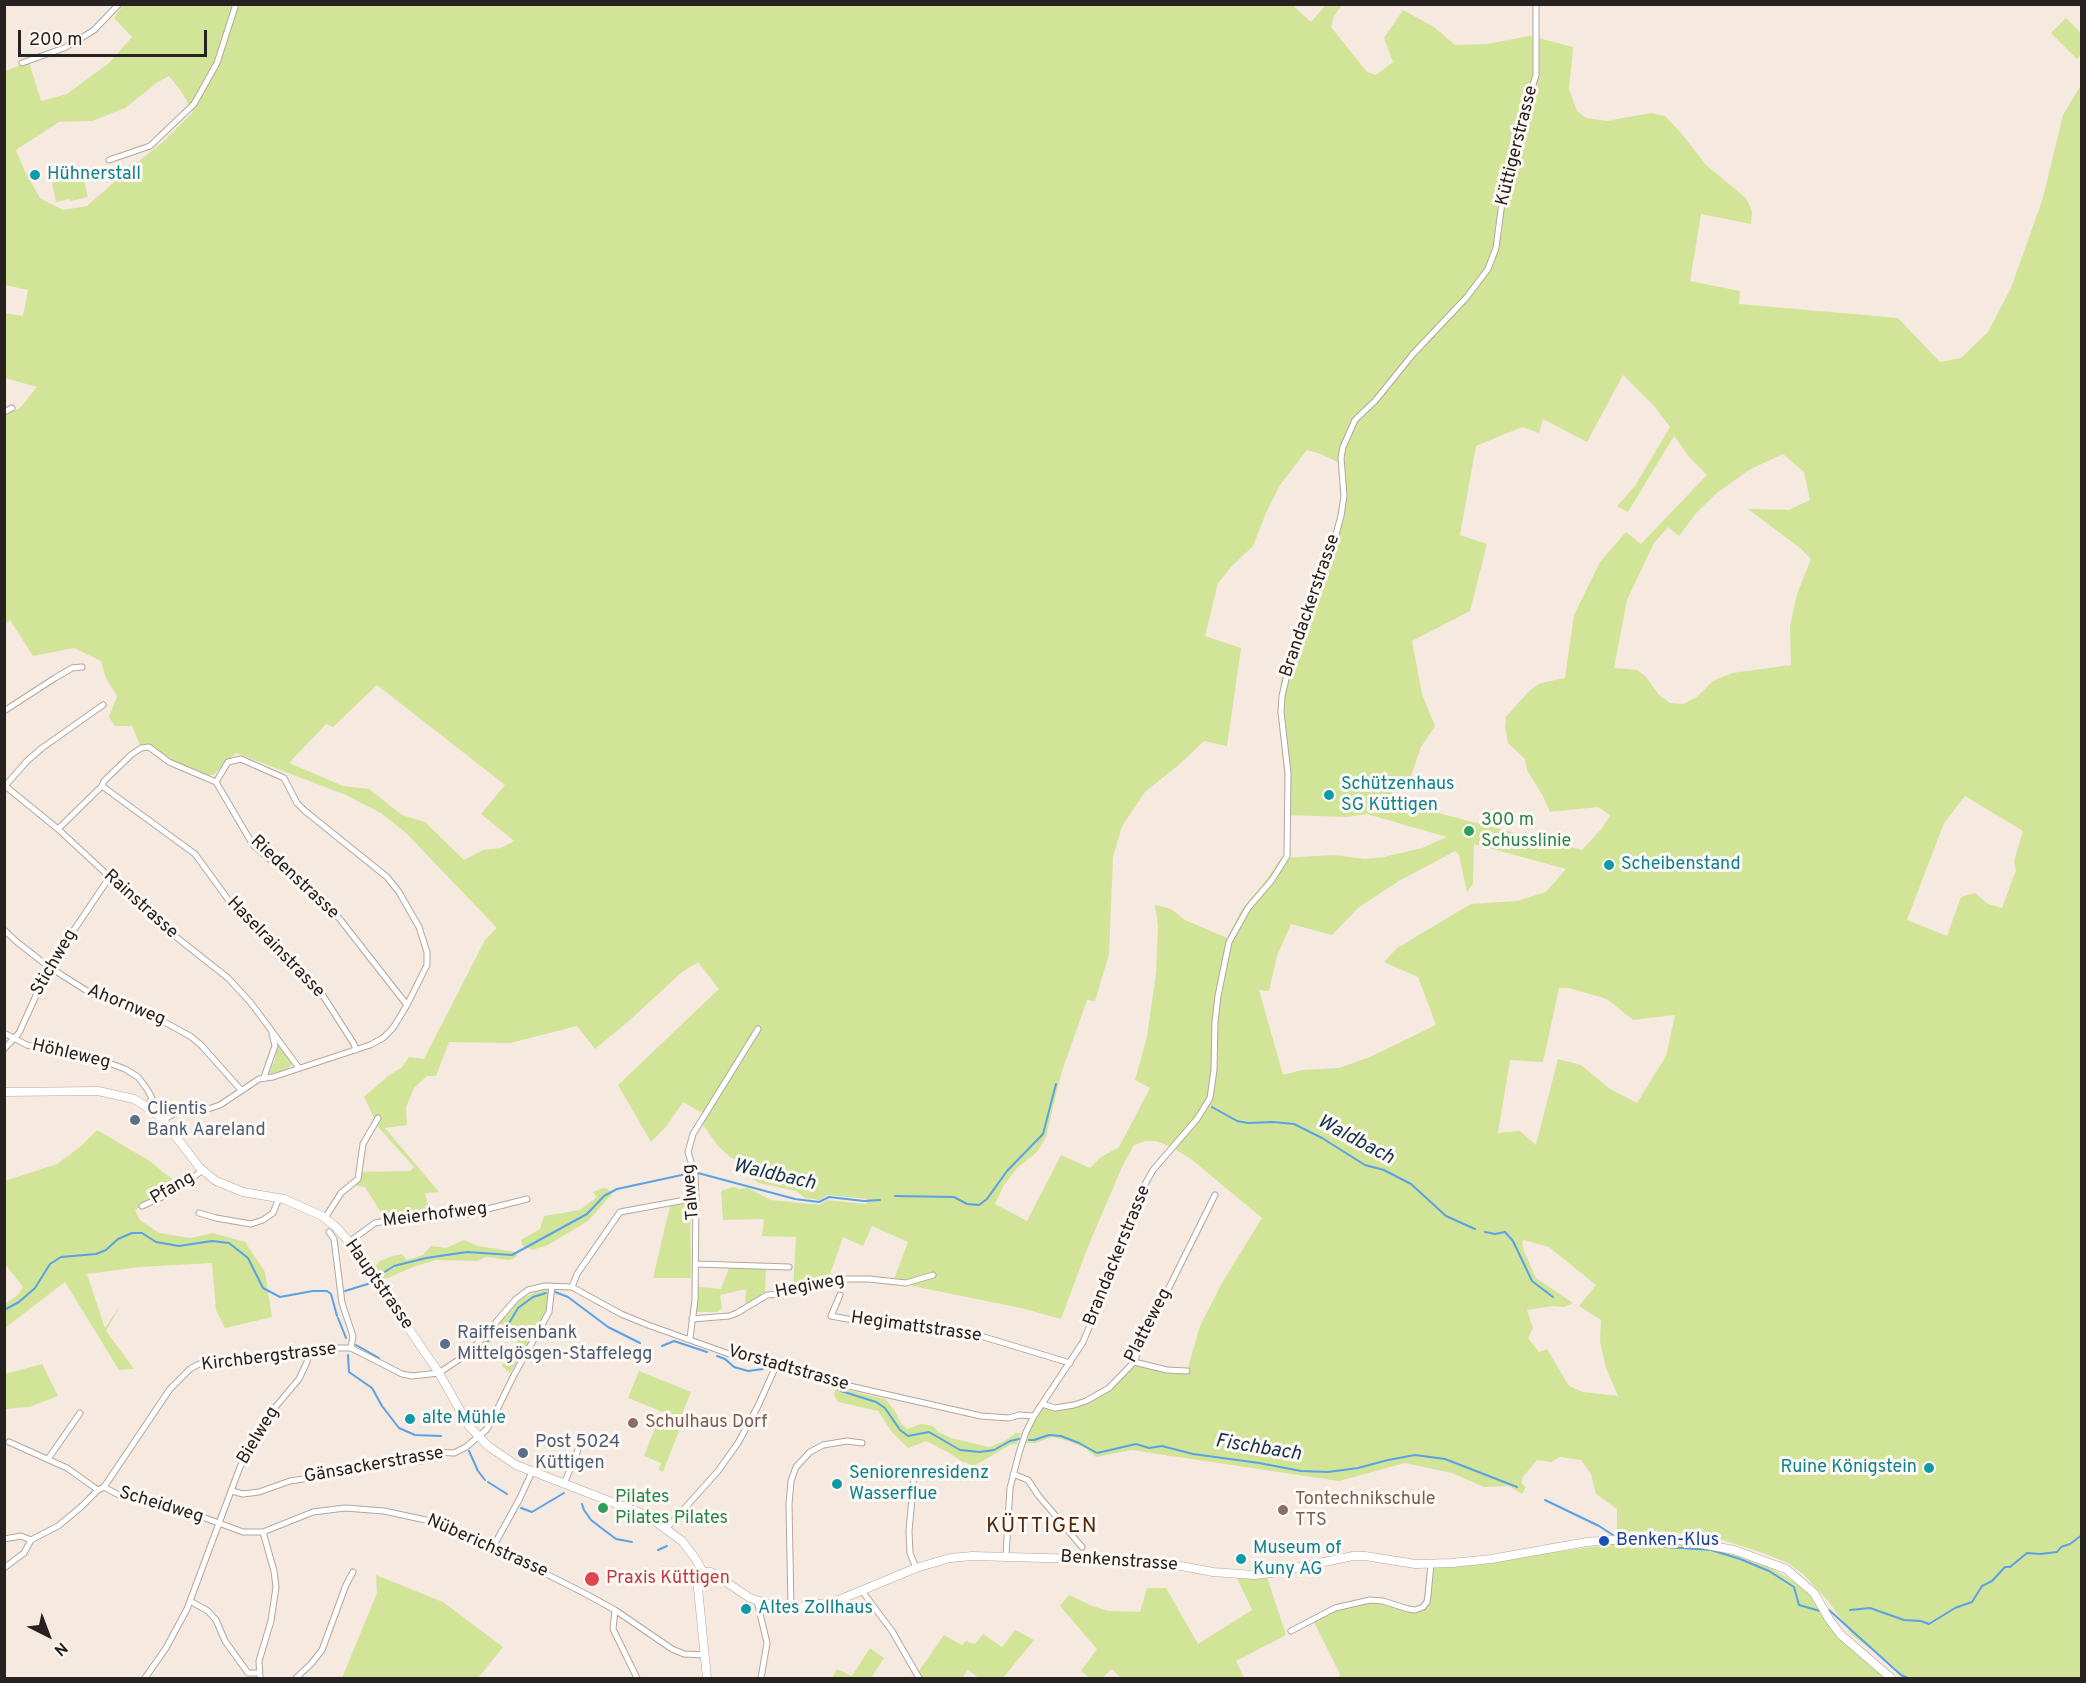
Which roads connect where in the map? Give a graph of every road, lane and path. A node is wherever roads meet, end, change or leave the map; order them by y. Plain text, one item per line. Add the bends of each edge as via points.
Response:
1 (119, 4) edge
2 (236, 4) edge
3 (1536, 4) edge
4 (22, 63) dead end
5 (109, 160) dead end
6 (1455, 310) joint
7 (12, 408) dead end
8 (4, 412) edge
9 (82, 667) dead end
10 (103, 705) dead end
11 (4, 711) edge
12 (216, 782) junction
13 (5, 785) edge
14 (102, 786) junction
15 (58, 829) junction
16 (109, 878) junction
17 (4, 930) edge
18 (49, 967) junction
19 (407, 1005) junction
20 (758, 1029) dead end
21 (270, 1030) junction
22 (4, 1033) edge
23 (14, 1039) junction
24 (4, 1049) edge
25 (356, 1050) junction
26 (299, 1068) junction
27 (264, 1077) junction
28 (241, 1090) junction
29 (4, 1092) edge
30 (147, 1106) junction
31 (378, 1118) dead end
32 (163, 1120) junction
33 (203, 1170) junction
34 (1215, 1195) dead end
35 (279, 1197) junction
36 (696, 1198) junction
37 (526, 1199) dead end
38 (142, 1206) dead end
39 (199, 1213) dead end
40 (325, 1218) junction
41 (329, 1232) dead end
42 (349, 1242) junction
43 (696, 1264) junction
44 (789, 1267) dead end
45 (933, 1275) dead end
46 (552, 1286) junction
47 (572, 1287) junction
48 (840, 1295) dead end
49 (692, 1319) junction
50 (690, 1338) junction
51 (351, 1348) junction
52 (308, 1355) junction
53 (1134, 1362) junction
54 (1070, 1363) junction
55 (776, 1366) junction
56 (1187, 1371) dead end
57 (439, 1373) junction
58 (1042, 1404) junction
59 (80, 1413) dead end
60 (1034, 1416) junction
61 (478, 1436) junction
62 (9, 1442) dead end
63 (590, 1443) dead end
64 (862, 1443) dead end
65 (48, 1459) junction
66 (532, 1472) junction
67 (1013, 1474) junction
68 (914, 1476) dead end
69 (564, 1484) junction
70 (101, 1488) junction
71 (232, 1491) junction
72 (219, 1523) junction
73 (667, 1528) junction
74 (263, 1532) junction
75 (4, 1539) edge
76 (31, 1540) junction
77 (1082, 1546) dead end
78 (493, 1547) junction
79 (1006, 1556) junction
80 (1431, 1564) junction
81 (4, 1568) edge
82 (916, 1568) junction
83 (353, 1572) dead end
84 (703, 1572) junction
85 (862, 1591) junction
86 (190, 1601) junction
87 (757, 1601) junction
88 (791, 1608) junction
89 (615, 1610) junction
90 (1291, 1631) dead end
91 (704, 1655) junction
92 (260, 1676) edge
93 (149, 1677) edge
94 (296, 1678) edge
95 (637, 1678) edge
96 (707, 1678) edge
97 (760, 1678) edge
98 (918, 1678) edge
99 (1891, 1678) edge

1 - 4 street via 83,38
2 - 5 street via 217,63 194,105 150,146
3 - 6 street, Küttigerstrasse via 1536,75 1504,187 1496,248 1488,269
6 - 54 street, Brandackerstrasse via 1354,420 1346,436 1341,458 1341,516 1282,696 1288,773 1287,856 1228,942 1218,996 1215,1070 1208,1102 1153,1170 1140,1194 1092,1321
7 - 8 street
9 - 11 street via 72,668
10 - 13 street via 42,748
12 - 14 street via 169,762 149,747 131,755
12 - 19 street, Riedenstrasse via 253,845 339,918
12 - 19 street via 228,762 241,759 284,777 305,811 387,877 419,927 427,952 427,965
13 - 15 street, Rainstrasse
14 - 15 street
14 - 25 street, Haselrainstrasse via 195,854 238,913 320,991
15 - 16 street, Rainstrasse
16 - 18 street, Stichweg
16 - 21 street, Rainstrasse via 228,978
17 - 18 street, Ahornweg
18 - 23 street, Stichweg
18 - 28 street, Ahornweg via 99,998 171,1024 201,1045
19 - 25 street via 383,1038
20 - 36 street, Talweg via 693,1134 688,1152
21 - 26 street, Rainstrasse
21 - 27 street via 275,1046
22 - 23 street, Höhleweg
23 - 24 street, Stichweg
23 - 30 street, Höhleweg via 52,1053 101,1060 125,1069 147,1089 152,1098
25 - 26 street
26 - 27 street
27 - 28 street
28 - 32 street via 214,1108 175,1113
29 - 30 street, Hauptstrasse via 98,1091 123,1095
30 - 32 street, Hauptstrasse
31 - 40 street via 363,1144 358,1179 341,1193
32 - 33 street, Hauptstrasse
33 - 35 street, Hauptstrasse via 225,1186
33 - 38 street, Pfang via 173,1192
34 - 53 street, Platteweg
35 - 39 street via 273,1213 251,1224
35 - 40 street, Hauptstrasse
36 - 43 street, Talweg
36 - 47 street via 620,1212
37 - 42 street, Meierhofweg via 464,1215 375,1223
40 - 42 street, Hauptstrasse
41 - 51 street via 334,1239 342,1304 353,1336
42 - 57 street, Hauptstrasse
43 - 44 street
43 - 49 street, Talweg
45 - 49 street, Hegiweg via 906,1283 845,1279 767,1295 729,1316
46 - 47 street, Vorstadtstrasse
46 - 57 street, Vorstadtstrasse via 528,1290 516,1299 479,1342
46 - 61 street via 549,1312 490,1424
47 - 50 street, Vorstadtstrasse via 635,1320
48 - 54 street, Hegimattstrasse via 831,1316 913,1324 984,1337
49 - 50 street, Talweg
50 - 55 street, Vorstadtstrasse via 735,1356
51 - 52 street, Kirchbergstrasse
51 - 57 street, Kirchbergstrasse via 402,1374
52 - 70 street, Kirchbergstrasse via 199,1364 190,1369 170,1389
52 - 71 street, Bielweg via 298,1379 264,1424 240,1467
53 - 56 street
53 - 58 street, Platteweg via 1109,1388 1086,1401 1055,1408
54 - 58 street, Brandackerstrasse
55 - 60 street, Vorstadtstrasse via 981,1416
55 - 73 street via 738,1443
57 - 61 street, Hauptstrasse
58 - 60 street, Brandackerstrasse
59 - 65 street
60 - 67 street, Brandackerstrasse
61 - 66 street, Hauptstrasse via 500,1455
61 - 71 street, Gänsackerstrasse via 454,1453 435,1452 422,1461 396,1460 369,1469 290,1481 259,1492
62 - 65 street, Scheidweg
63 - 69 street via 582,1440
64 - 88 street via 823,1444 796,1467 789,1504
65 - 70 street, Scheidweg
66 - 69 street, Hauptstrasse
66 - 78 street
67 - 77 street via 1028,1480
67 - 79 street, Brandackerstrasse
68 - 82 street via 909,1531 910,1553
69 - 73 street, Hauptstrasse via 630,1508
70 - 72 street, Scheidweg
70 - 76 street, Kirchbergstrasse via 58,1526
71 - 72 street, Bielweg
72 - 74 street, Nüberichstrasse via 243,1532
72 - 86 street, Bielweg
73 - 84 street, Hauptstrasse via 687,1547
74 - 78 street, Nüberichstrasse via 313,1512 361,1509 435,1522
74 - 92 street via 276,1600 259,1661
75 - 76 street via 21,1536
76 - 81 street, Kirchbergstrasse via 24,1553
78 - 89 street, Nüberichstrasse
79 - 80 street, Benkenstrasse via 1154,1561 1244,1574 1271,1573 1353,1556
79 - 82 street, Benkenstrasse via 950,1558
80 - 90 street via 1427,1602 1423,1606 1414,1610 1370,1600 1328,1611
80 - 99 street, Benkenstrasse via 1636,1538 1674,1539 1734,1550 1786,1569 1797,1577 1819,1599 1840,1634
82 - 85 street, Benkenstrasse
83 - 94 street via 321,1650
84 - 87 street, Benkenstrasse via 711,1572
84 - 91 street via 697,1579
85 - 88 street, Benkenstrasse via 834,1602
85 - 98 street via 892,1631
86 - 92 street via 216,1620 248,1673
86 - 93 street, Bielweg
87 - 88 street, Benkenstrasse
87 - 97 street via 767,1643
89 - 91 street, Nüberichstrasse via 670,1648 684,1654
89 - 95 street via 613,1629
91 - 96 street

